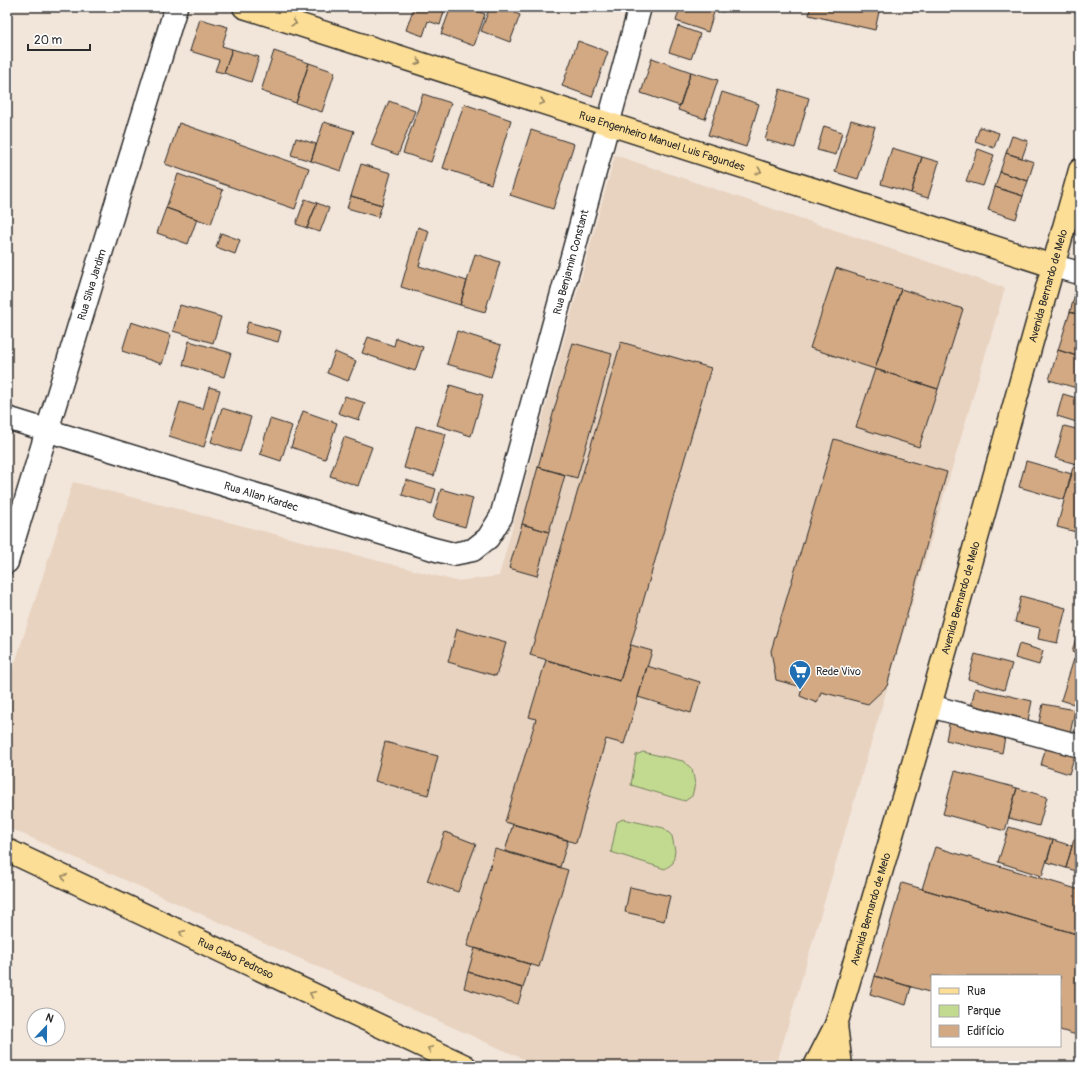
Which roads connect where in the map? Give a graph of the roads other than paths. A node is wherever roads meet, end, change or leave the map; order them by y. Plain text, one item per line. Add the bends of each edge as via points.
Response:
1 (176, 7) edge
2 (244, 7) edge
3 (640, 7) edge
4 (608, 123) junction
5 (1080, 170) edge
6 (1053, 266) junction
7 (1080, 273) edge
8 (7, 418) edge
9 (47, 429) junction
10 (501, 516) joint
11 (7, 562) edge
12 (930, 706) junction
13 (1080, 746) edge
14 (7, 850) edge
15 (836, 1025) junction
16 (465, 1066) edge
17 (815, 1066) edge
18 (841, 1066) edge

1 - 9 street, Rua Silva Jardim
2 -> 4 main road, Rua Engenheiro Manuel Luis Fagundes
3 - 4 street, Rua Benjamin Constant
4 -> 6 main road, Rua Engenheiro Manuel Luis Fagundes
4 - 10 street, Rua Benjamin Constant
5 - 6 main road, Avenida Bernardo de Melo
6 - 7 street, Rua Engenheiro Manuel Luis Fagundes
6 - 12 main road, Avenida Bernardo de Melo
8 - 9 street, Rua Allan Kardec
9 - 10 street, Rua Allan Kardec via 453,554 473,550 488,538
9 - 11 street, Rua Silva Jardim
12 - 13 street
12 - 15 main road, Avenida Bernardo de Melo
16 -> 14 main road, Rua Cabo Pedroso
15 - 17 main road
15 - 18 main road

